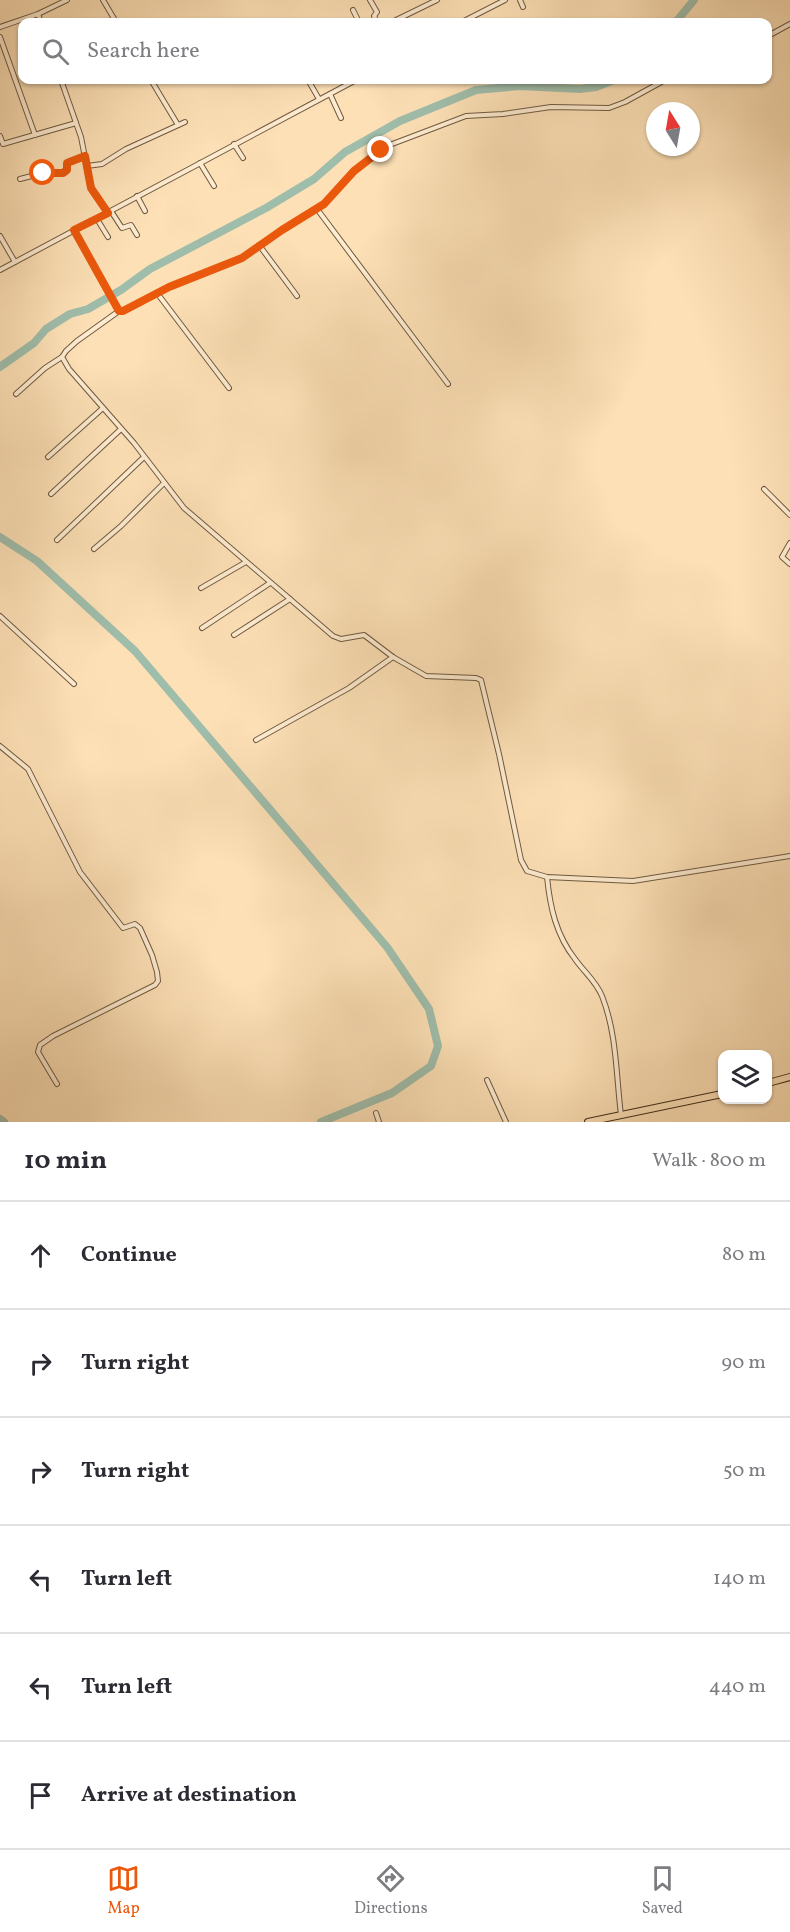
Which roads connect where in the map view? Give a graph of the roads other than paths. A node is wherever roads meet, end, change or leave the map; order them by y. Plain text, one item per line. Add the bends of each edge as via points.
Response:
1 (67, 0) edge
2 (103, 0) edge
3 (370, 0) edge
4 (437, 0) edge
5 (504, 0) edge
6 (520, 0) edge
7 (427, 2) edge
8 (523, 7) dead end
9 (352, 10) dead end
10 (38, 14) junction
11 (26, 18) edge
12 (40, 18) edge
13 (114, 18) edge
14 (357, 18) edge
15 (375, 18) edge
16 (399, 18) edge
17 (472, 18) edge
18 (18, 21) edge
19 (790, 24) edge
20 (0, 27) edge
21 (772, 34) edge
22 (0, 37) edge
23 (62, 84) edge
24 (153, 84) edge
25 (310, 84) edge
26 (349, 84) edge
27 (658, 84) edge
28 (330, 94) junction
29 (319, 99) junction
30 (341, 118) dead end
31 (185, 122) dead end
32 (76, 123) junction
33 (178, 125) junction
34 (35, 135) junction
35 (0, 136) edge
36 (234, 144) junction
37 (85, 156) junction
38 (243, 158) dead end
39 (200, 163) junction
40 (87, 166) junction
41 (20, 179) dead end
42 (214, 186) dead end
43 (137, 196) junction
44 (317, 209) junction
45 (145, 211) dead end
46 (109, 212) junction
47 (97, 219) junction
48 (74, 230) junction
49 (136, 235) dead end
50 (0, 236) edge
51 (108, 237) dead end
52 (259, 245) junction
53 (15, 262) junction
54 (0, 270) edge
55 (157, 293) junction
56 (297, 296) dead end
57 (119, 311) junction
58 (62, 357) junction
59 (448, 384) dead end
60 (229, 388) dead end
61 (16, 394) dead end
62 (103, 408) junction
63 (121, 429) junction
64 (48, 457) dead end
65 (144, 457) junction
66 (164, 483) junction
67 (764, 489) dead end
68 (51, 494) dead end
69 (790, 515) edge
70 (57, 540) dead end
71 (790, 543) edge
72 (94, 549) dead end
73 (246, 562) junction
74 (790, 564) edge
75 (270, 583) junction
76 (201, 588) dead end
77 (290, 599) junction
78 (0, 616) edge
79 (202, 628) dead end
80 (234, 635) dead end
81 (393, 657) junction
82 (74, 684) dead end
83 (256, 740) dead end
84 (0, 746) edge
85 (790, 856) edge
86 (547, 877) junction
87 (790, 1077) edge
88 (488, 1080) dead end
89 (772, 1082) edge
90 (57, 1084) dead end
91 (718, 1095) edge
92 (376, 1113) dead end
93 (621, 1116) junction
94 (602, 1121) edge
95 (379, 1122) edge
96 (506, 1122) edge
97 (588, 1122) edge

1 - 10 street
2 - 13 street
3 - 15 street via 377,12
4 - 7 street
5 - 17 street
6 - 8 street
7 - 16 street
9 - 14 street
10 - 11 street
10 - 12 street
18 - 20 street
19 - 21 street
22 - 34 street
23 - 32 street
24 - 33 street
25 - 29 street
26 - 28 street
27 - 44 street via 609,108 551,107 466,116 381,150
28 - 29 street
28 - 30 street
29 - 36 street
31 - 33 street
32 - 34 street
32 - 37 street
33 - 40 street via 102,164
34 - 35 street via 3,144
36 - 38 street
36 - 39 street
37 - 40 street
37 - 41 street via 67,163 63,173
39 - 42 street
39 - 43 street
40 - 46 street via 91,188
43 - 45 street
43 - 46 street
44 - 52 street
44 - 59 street
46 - 47 street
46 - 49 street via 122,228 131,225
47 - 48 street
47 - 51 street
48 - 53 street
48 - 57 street
50 - 53 street
52 - 55 street via 230,264
52 - 56 street
53 - 54 street
55 - 57 street
55 - 60 street
57 - 58 street
58 - 61 street
58 - 62 street
62 - 63 street
62 - 64 street
63 - 65 street
63 - 68 street
65 - 66 street
65 - 70 street
66 - 72 street
66 - 73 street via 184,508
67 - 69 street
71 - 74 street via 782,557
73 - 75 street
73 - 76 street
75 - 77 street
75 - 79 street
77 - 80 street
77 - 81 street via 336,638 364,635
78 - 82 street
81 - 83 street via 349,688
81 - 86 street via 426,676 481,680 521,860 527,871
84 - 90 street via 28,769 80,872 101,900 123,928 135,924 140,928 157,972 155,985 40,1045 38,1052
85 - 86 street via 633,881
86 - 93 street via 553,917 573,958 596,982 613,1032
87 - 89 main road
88 - 96 street
91 - 93 main road
92 - 95 street
93 - 94 main road
94 - 97 main road

